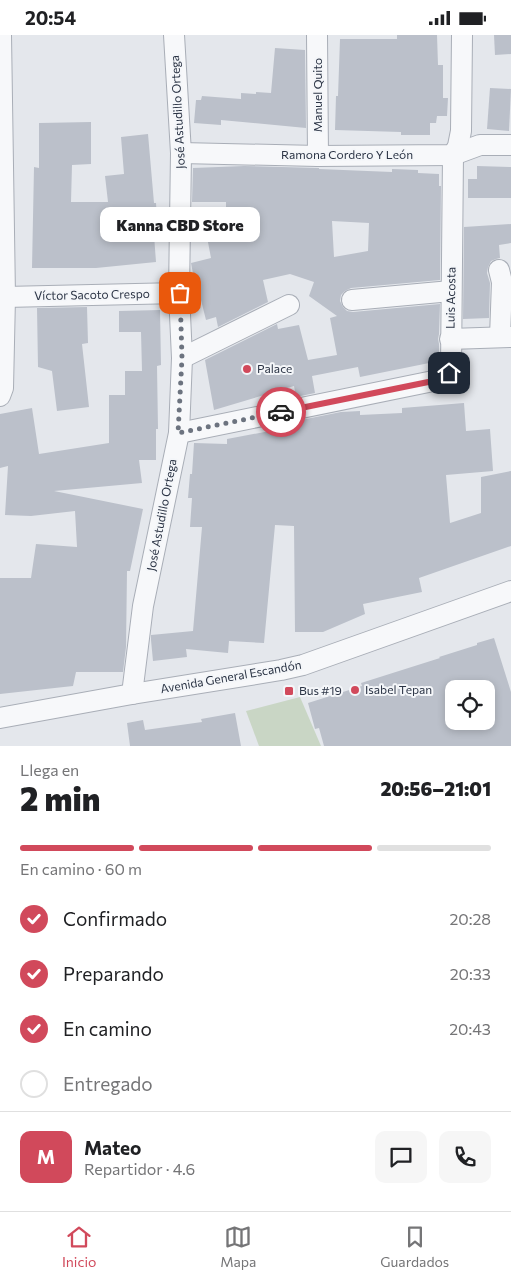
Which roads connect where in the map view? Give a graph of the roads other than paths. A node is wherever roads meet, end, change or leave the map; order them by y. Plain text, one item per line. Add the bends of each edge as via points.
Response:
1 (1, 35) edge
2 (174, 35) edge
3 (317, 35) edge
4 (462, 35) edge
5 (511, 145) edge
6 (181, 153) junction
7 (453, 155) junction
8 (318, 156) junction
9 (499, 270) dead end
10 (451, 291) junction
11 (180, 293) junction
12 (4, 297) junction
13 (352, 300) dead end
14 (289, 305) dead end
15 (506, 337) edge
16 (450, 339) junction
17 (182, 358) junction
18 (0, 396) edge
19 (178, 433) junction
20 (511, 591) edge
21 (132, 694) junction
22 (0, 718) edge

1 - 12 street
2 - 6 street, José Astudillo Ortega
3 - 8 street, Manuel Quito
4 - 7 street, Luis Acosta via 460,131
5 - 7 street, Ramona Cordero Y León via 480,145
6 - 8 street, Ramona Cordero Y León
6 - 11 street, José Astudillo Ortega
7 - 8 street, Ramona Cordero Y León
7 - 10 street, Luis Acosta
9 - 15 street
10 - 13 street
10 - 16 street, Luis Acosta
11 - 12 street, Víctor Sacoto Crespo
11 - 17 street, José Astudillo Ortega
12 - 18 street via 3,388
14 - 17 street
15 - 16 street
16 - 19 street, Luis Acosta via 451,367 443,379
17 - 19 street, José Astudillo Ortega
19 - 21 street, José Astudillo Ortega via 144,606
20 - 21 street, Avenida General Escandón via 303,665
21 - 22 street, Avenida General Escandón

